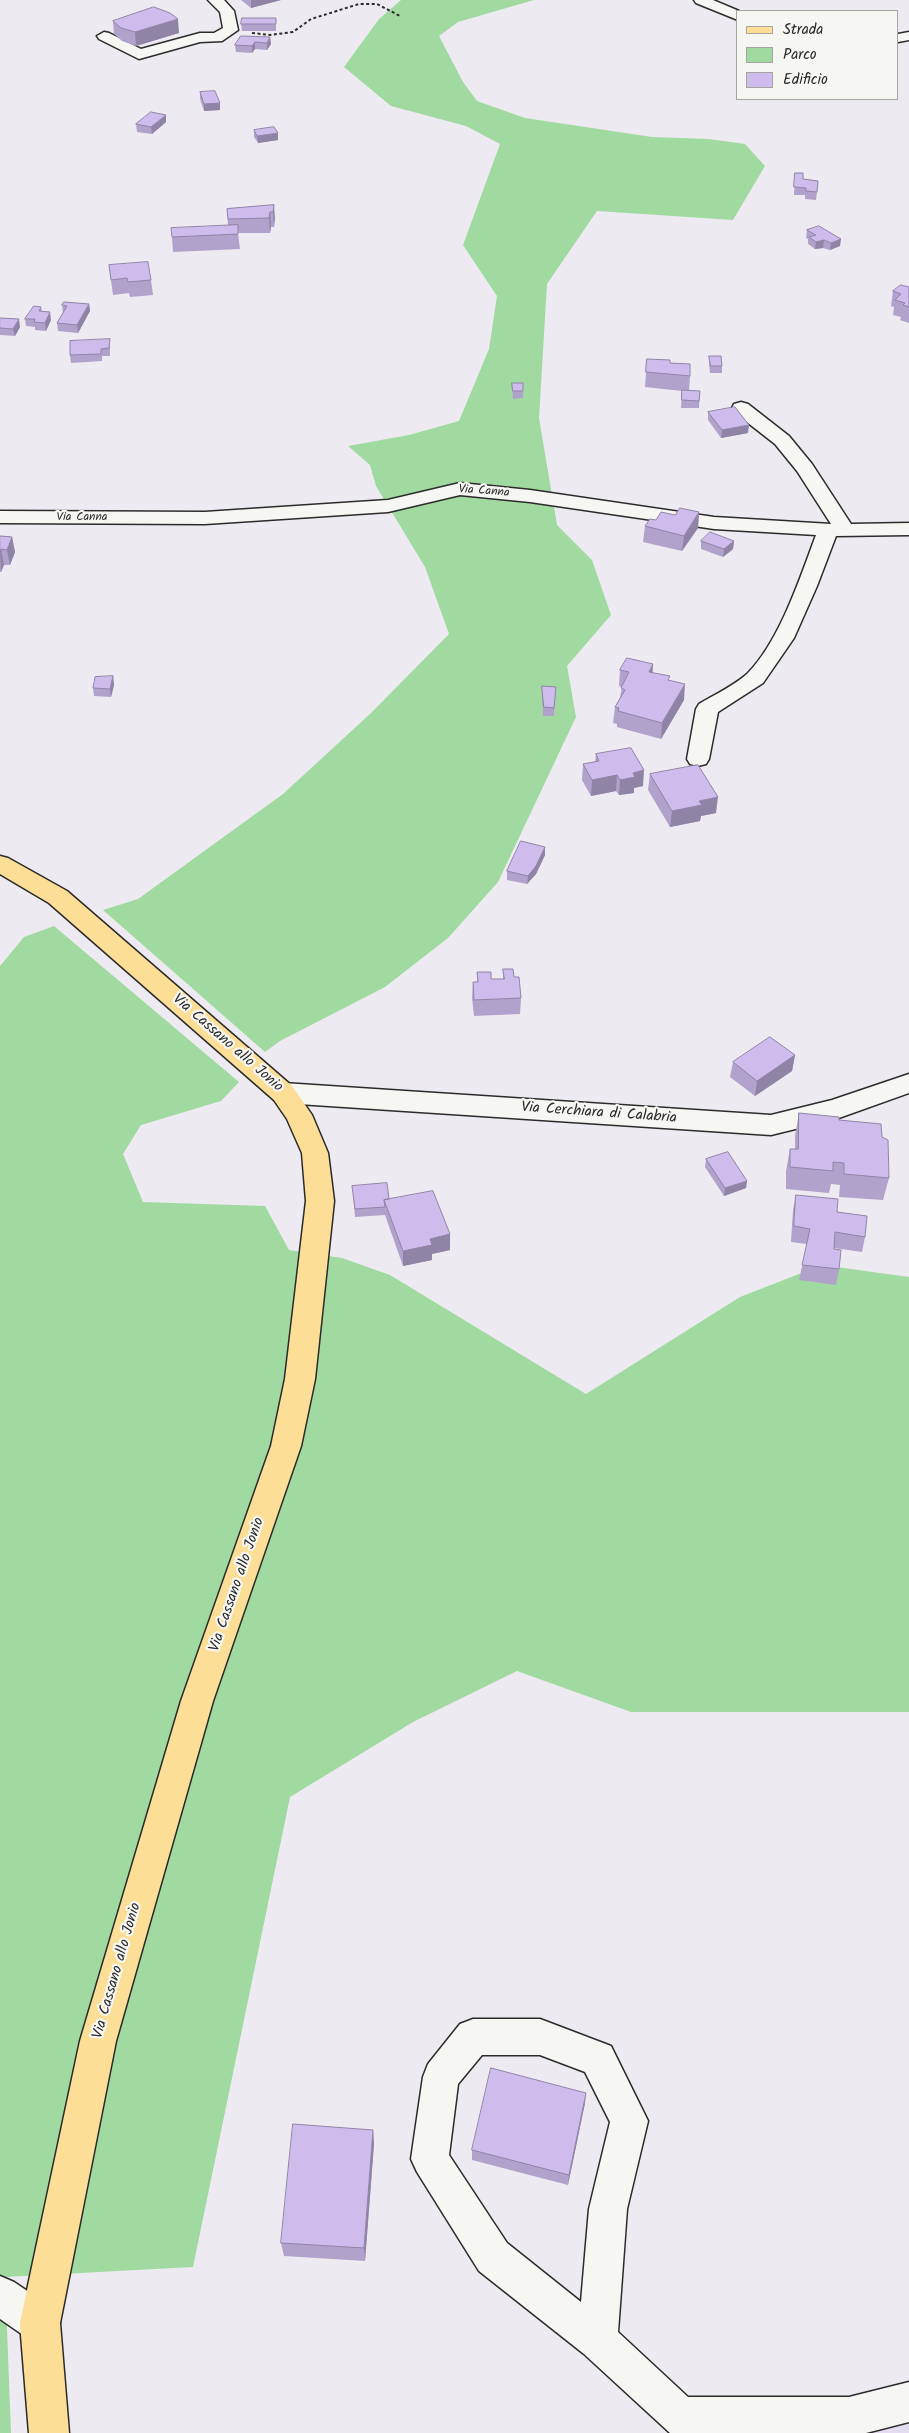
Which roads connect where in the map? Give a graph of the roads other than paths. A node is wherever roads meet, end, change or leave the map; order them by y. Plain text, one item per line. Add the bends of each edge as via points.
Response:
1 (215, 0) edge
2 (701, 0) edge
3 (736, 15) edge
4 (104, 36) dead end
5 (741, 408) dead end
6 (0, 517) edge
7 (909, 529) edge
8 (836, 530) junction
9 (698, 759) dead end
10 (0, 864) edge
11 (909, 1083) edge
12 (283, 1092) junction
13 (0, 2296) edge
14 (40, 2323) junction
15 (598, 2340) junction
16 (909, 2402) edge
17 (49, 2433) edge

1 - 4 street via 227,11 231,30 217,38 200,36 139,54
2 - 3 street
5 - 8 street via 782,440 805,468
6 - 8 street, Via Canna via 205,518 388,506 460,489 714,523
7 - 8 street, Via Canna
8 - 9 street via 783,638 755,678 707,709
10 - 12 main road, Via Cassano allo Jonio via 58,898
11 - 12 street, Via Cerchiara di Calabria via 836,1109 771,1126
12 - 14 main road, Via Cassano allo Jonio via 299,1115 314,1153 320,1201 300,1379 286,1446 197,1701 98,2041
13 - 14 street
14 - 17 main road, Via Cassano allo Jonio
15 - 15 street via 493,2257 430,2159 441,2077 473,2037 540,2037 598,2058 629,2121 608,2209
15 - 16 street via 680,2417 849,2417

